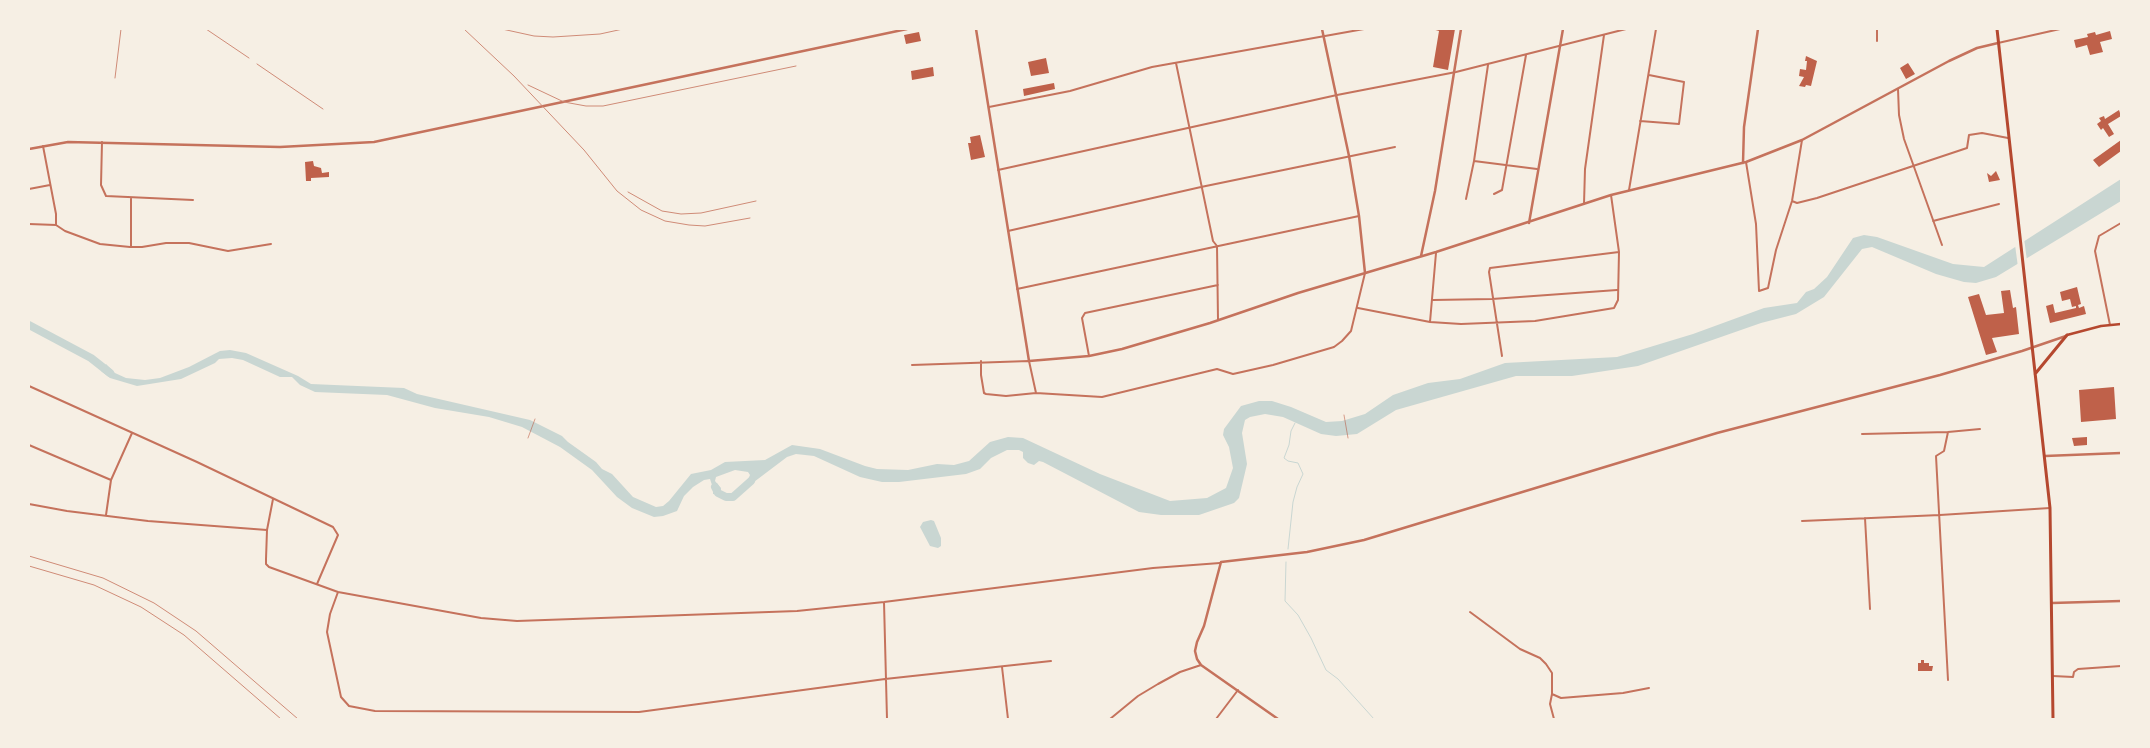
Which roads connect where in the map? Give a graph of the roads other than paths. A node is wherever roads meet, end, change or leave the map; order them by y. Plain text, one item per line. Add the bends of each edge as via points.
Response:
1 (907, 29) edge
2 (976, 29) edge
3 (1322, 29) edge
4 (1364, 29) edge
5 (1461, 29) edge
6 (1563, 29) edge
7 (1626, 29) edge
8 (1656, 29) edge
9 (1758, 29) edge
10 (1876, 29) edge
11 (1996, 29) edge
12 (2060, 29) edge
13 (1604, 35) junction
14 (1324, 37) junction
15 (1877, 40) dead end
16 (1998, 43) junction
17 (1560, 47) junction
18 (1526, 55) junction
19 (1176, 63) junction
20 (1488, 64) junction
21 (1456, 72) junction
22 (1648, 75) junction
23 (1898, 88) junction
24 (1337, 95) junction
25 (989, 107) junction
26 (1640, 121) junction
27 (1189, 128) junction
28 (2008, 138) junction
29 (1802, 140) junction
30 (102, 142) junction
31 (43, 146) junction
32 (1396, 147) dead end
33 (29, 149) edge
34 (1349, 156) junction
35 (1474, 161) junction
36 (1744, 163) junction
37 (1507, 165) junction
38 (1914, 166) junction
39 (1537, 169) junction
40 (998, 170) junction
41 (50, 185) junction
42 (1202, 187) junction
43 (29, 189) edge
44 (1629, 190) junction
45 (1494, 194) dead end
46 (1611, 196) junction
47 (131, 198) junction
48 (1466, 198) dead end
49 (193, 200) dead end
50 (1792, 201) junction
51 (1999, 204) dead end
52 (1584, 205) junction
53 (1359, 216) junction
54 (1934, 221) junction
55 (1529, 223) junction
56 (2121, 223) edge
57 (29, 224) edge
58 (56, 225) junction
59 (1008, 231) junction
60 (271, 244) dead end
61 (1942, 245) dead end
62 (1216, 246) junction
63 (130, 247) junction
64 (1436, 252) junction
65 (1619, 252) junction
66 (1421, 256) junction
67 (1365, 273) junction
68 (1219, 284) junction
69 (1017, 289) junction
70 (1617, 290) junction
71 (1492, 299) junction
72 (1433, 300) junction
73 (1358, 308) junction
74 (1218, 320) junction
75 (1430, 322) junction
76 (1496, 323) junction
77 (2121, 324) edge
78 (2110, 325) junction
79 (2067, 336) junction
80 (1089, 356) junction
81 (1502, 356) dead end
82 (982, 361) junction
83 (1029, 361) junction
84 (912, 365) dead end
85 (2035, 375) junction
86 (29, 386) edge
87 (1036, 393) junction
88 (1980, 429) dead end
89 (132, 432) junction
90 (1948, 432) junction
91 (1862, 434) dead end
92 (29, 445) edge
93 (2121, 453) edge
94 (2045, 456) junction
95 (111, 480) junction
96 (273, 499) junction
97 (29, 504) edge
98 (2050, 508) junction
99 (106, 515) junction
100 (1940, 515) junction
101 (1865, 518) junction
102 (1802, 520) dead end
103 (267, 530) junction
104 (1221, 562) junction
105 (317, 584) junction
106 (338, 592) junction
107 (2121, 601) edge
108 (884, 602) junction
109 (2052, 603) junction
110 (1870, 609) dead end
111 (1470, 612) dead end
112 (1051, 662) dead end
113 (1002, 666) junction
114 (1201, 666) junction
115 (2121, 666) edge
116 (2053, 676) junction
117 (885, 679) junction
118 (1948, 680) dead end
119 (1649, 688) dead end
120 (1238, 690) junction
121 (1552, 694) junction
122 (886, 719) edge
123 (1008, 719) edge
124 (1110, 719) edge
125 (1216, 719) edge
126 (1278, 719) edge
127 (1554, 719) edge
128 (2053, 719) edge

1 - 30 street via 374,142 280,147
2 - 25 street
3 - 14 street
4 - 14 street
5 - 21 street
6 - 17 street
7 - 13 street
8 - 22 street
9 - 36 street via 1744,127
10 - 15 street
11 - 16 main road
12 - 16 street
13 - 17 street
13 - 52 street via 1585,169
14 - 19 street
14 - 24 street
16 - 23 street via 1978,48
16 - 28 main road
17 - 18 street
17 - 39 street
18 - 20 street
18 - 37 street
19 - 25 street via 1070,91
19 - 27 street
20 - 21 street
20 - 35 street
21 - 24 street
21 - 66 street
22 - 26 street
22 - 26 street via 1684,82 1679,124
23 - 29 street
23 - 38 street via 1899,115
24 - 27 street
24 - 34 street
25 - 40 street
26 - 44 street
27 - 40 street
27 - 42 street
28 - 38 street via 1982,133 1969,135 1967,148
28 - 85 main road
29 - 36 street
29 - 50 street
30 - 31 street
30 - 47 street via 102,191 106,196
31 - 33 street
31 - 41 street
32 - 34 street
34 - 42 street
34 - 53 street
35 - 37 street
35 - 48 street
36 - 44 street
36 - 50 street via 1756,224 1759,291 1768,288
37 - 39 street
37 - 45 street via 1502,190
38 - 50 street via 1817,198 1797,203
38 - 54 street
39 - 55 street
40 - 59 street
41 - 43 street
41 - 58 street
42 - 59 street
42 - 62 street
44 - 46 street
46 - 52 street
46 - 65 street
47 - 49 street
47 - 63 street
51 - 54 street
52 - 55 street
53 - 62 street
53 - 67 street
54 - 61 street
55 - 64 street
56 - 78 street via 2099,236 2095,252
57 - 58 street
58 - 63 street via 100,244
59 - 69 street
60 - 63 street via 228,251 189,243
62 - 68 street
62 - 69 street
64 - 66 street
64 - 72 street
65 - 70 street
65 - 71 street via 1490,268
66 - 67 street
67 - 73 street
67 - 74 street
68 - 74 street
68 - 80 street via 1085,313 1082,318
69 - 83 street
70 - 71 street
70 - 76 street via 1618,300 1614,308 1535,321
71 - 72 street
71 - 76 street
72 - 75 street
73 - 75 street
73 - 87 street via 1351,331 1334,347 1273,365 1233,374 1217,369 1102,398
74 - 80 street
75 - 76 street
76 - 81 street
77 - 78 main road
78 - 79 main road
79 - 85 main road
79 - 104 street via 1940,375 1718,433 1364,540 1307,552
80 - 83 street
82 - 83 street
82 - 84 street
82 - 87 street via 984,393 1006,396
83 - 87 street
85 - 94 main road
86 - 89 street
88 - 90 street
89 - 95 street
89 - 96 street
90 - 91 street
90 - 100 street via 1944,452 1936,456
92 - 95 street
93 - 94 street
94 - 98 main road
95 - 99 street
96 - 103 street
96 - 105 street via 333,527 337,532 337,539
97 - 99 street
98 - 100 street
98 - 109 main road
99 - 103 street
100 - 101 street
100 - 118 street
101 - 102 street
101 - 110 street
103 - 105 street via 266,564
104 - 108 street
104 - 114 street via 1195,651
105 - 106 street
106 - 108 street via 481,618 516,621 772,613
106 - 117 street via 327,632 341,697 349,706 375,711 639,712
107 - 109 street
108 - 117 street
109 - 116 main road
111 - 121 street via 1546,664 1552,673
112 - 113 street
113 - 117 street
113 - 123 street
114 - 120 street
114 - 124 street via 1180,672 1138,696
115 - 116 street via 2078,669 2073,677
116 - 128 main road
117 - 122 street
119 - 121 street via 1561,698
120 - 125 street
120 - 126 street
121 - 127 street via 1550,704

